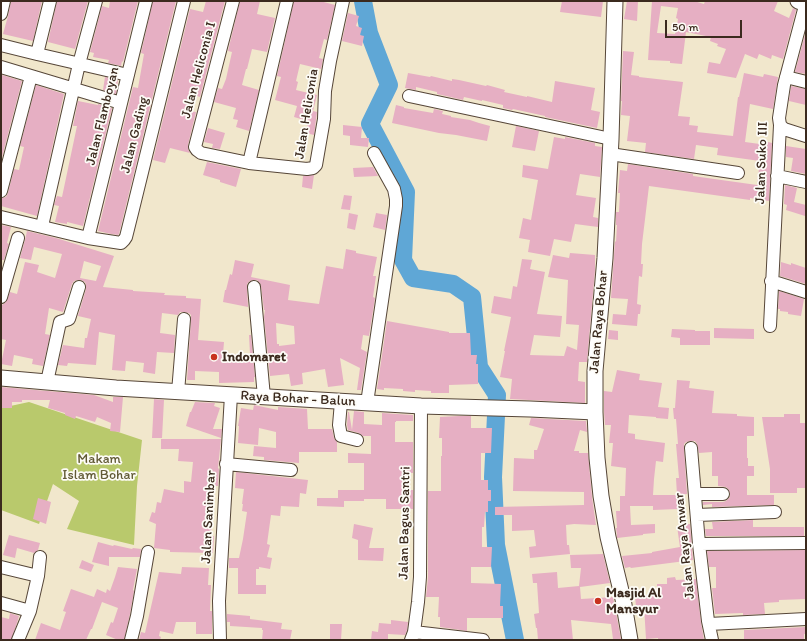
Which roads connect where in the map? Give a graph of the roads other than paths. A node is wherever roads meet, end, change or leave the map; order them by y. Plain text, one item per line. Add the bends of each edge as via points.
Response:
1 (4, 1) edge
2 (50, 1) edge
3 (96, 1) edge
4 (146, 1) edge
5 (184, 1) edge
6 (233, 1) edge
7 (287, 1) edge
8 (344, 1) edge
9 (615, 1) edge
10 (798, 1) edge
11 (806, 3) edge
12 (1, 14) edge
13 (1, 45) edge
14 (37, 54) junction
15 (79, 64) junction
16 (1, 67) edge
17 (128, 74) junction
18 (31, 76) junction
19 (786, 77) junction
20 (806, 82) edge
21 (74, 89) junction
22 (408, 96) dead end
23 (121, 103) junction
24 (780, 125) junction
25 (806, 136) edge
26 (611, 147) junction
27 (374, 153) dead end
28 (248, 163) junction
29 (738, 173) dead end
30 (777, 176) junction
31 (806, 182) edge
32 (1, 191) edge
33 (1, 217) edge
34 (42, 226) junction
35 (18, 238) dead end
36 (88, 238) junction
37 (771, 281) junction
38 (79, 287) dead end
39 (254, 287) dead end
40 (806, 292) edge
41 (1, 297) edge
42 (184, 319) dead end
43 (770, 326) dead end
44 (1, 378) edge
45 (47, 382) junction
46 (178, 392) junction
47 (231, 395) junction
48 (264, 397) junction
49 (341, 402) junction
50 (367, 403) junction
51 (421, 406) junction
52 (595, 412) junction
53 (357, 440) dead end
54 (691, 448) dead end
55 (226, 464) junction
56 (291, 470) dead end
57 (695, 494) junction
58 (723, 494) dead end
59 (775, 512) dead end
60 (696, 515) junction
61 (806, 543) edge
62 (699, 544) junction
63 (148, 552) dead end
64 (40, 557) dead end
65 (1, 566) edge
66 (38, 576) junction
67 (1, 603) edge
68 (30, 611) junction
69 (806, 619) edge
70 (709, 624) junction
71 (413, 636) edge
72 (18, 640) edge
73 (131, 640) edge
74 (220, 640) edge
75 (483, 640) edge
76 (630, 640) edge
77 (712, 640) edge

1 - 12 street
2 - 14 street
3 - 15 street
4 - 17 street, Jalan Flamboyan
5 - 36 street, Jalan Gading via 126,237 121,243
6 - 28 street, Jalan Heliconia I via 195,147 201,153
7 - 28 street
8 - 28 street, Jalan Heliconia via 330,61 316,165 306,169
9 - 26 street, Jalan Raya Bohar
10 - 11 street
11 - 19 street, Jalan Suko III
13 - 14 street
14 - 15 street
15 - 17 street
15 - 21 street
16 - 18 street
17 - 23 street, Jalan Flamboyan
18 - 21 street
18 - 32 street
19 - 20 street
19 - 24 street, Jalan Suko III
21 - 23 street
21 - 34 street
22 - 26 street
23 - 36 street, Jalan Flamboyan
24 - 25 street via 784,129
24 - 30 street, Jalan Suko III
26 - 29 street
26 - 52 street, Jalan Raya Bohar via 595,371
27 - 50 street via 394,189 396,206
30 - 31 street
30 - 37 street, Jalan Suko III
33 - 34 street
34 - 36 street
35 - 41 street
37 - 40 street
37 - 43 street, Jalan Suko III
38 - 45 street via 68,319 60,322
39 - 48 street
42 - 46 street
44 - 45 street, Raya Bohar - Balun
45 - 46 street, Raya Bohar - Balun
46 - 47 street, Raya Bohar - Balun
47 - 48 street, Raya Bohar - Balun
47 - 55 street, Jalan Sanimbar
48 - 49 street, Raya Bohar - Balun
49 - 50 street, Raya Bohar - Balun
49 - 53 street via 341,436
50 - 51 street, Raya Bohar - Balun
51 - 52 street, Raya Bohar - Balun
51 - 71 street, Jalan Bagus Santri via 420,577
52 - 76 street, Jalan Raya Bohar via 601,496
54 - 57 street, Jalan Raya Anwar
55 - 56 street
55 - 74 street, Jalan Sanimbar via 219,601
57 - 58 street
57 - 60 street, Jalan Raya Anwar
59 - 60 street
60 - 62 street, Jalan Raya Anwar
61 - 62 street
62 - 70 street, Jalan Raya Anwar
63 - 73 street
64 - 66 street
65 - 66 street
66 - 68 street
67 - 68 street
68 - 72 street
69 - 70 street
70 - 77 street, Jalan Raya Anwar
71 - 75 street

